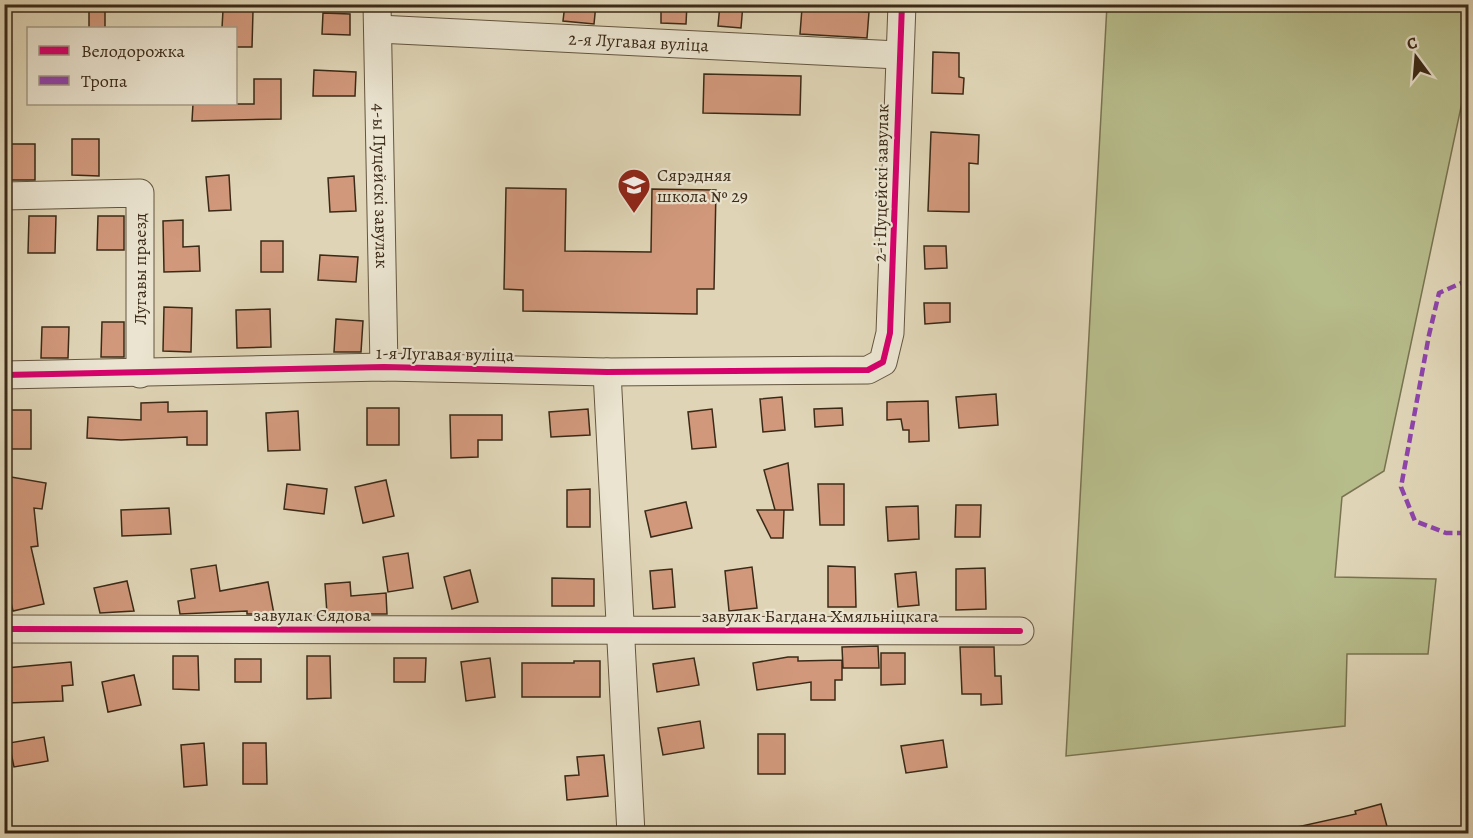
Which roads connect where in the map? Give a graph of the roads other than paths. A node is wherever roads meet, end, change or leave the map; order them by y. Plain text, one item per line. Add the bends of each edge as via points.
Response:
1 (902, 4) edge
2 (377, 17) edge
3 (898, 55) junction
4 (4, 196) edge
5 (884, 362) joint
6 (384, 367) junction
7 (607, 372) junction
8 (140, 374) junction
9 (4, 375) edge
10 (4, 629) edge
11 (620, 630) junction
12 (1020, 631) dead end
13 (631, 834) edge

1 - 3 street, 2-і Пуцейскі завулак
2 - 3 street, 2-я Лугавая вуліца
2 - 6 street, 4-ы Пуцейскі завулак
3 - 5 street, 2-і Пуцейскі завулак via 895,264
4 - 8 street, Лугавы праезд via 140,193
5 - 7 street, 1-я Лугавая вуліца via 868,370
6 - 7 street, 1-я Лугавая вуліца
6 - 8 street, 1-я Лугавая вуліца
7 - 11 street
8 - 9 street, 1-я Лугавая вуліца
10 - 11 street, завулак Сядова
11 - 12 street, завулак Багдана Хмяльніцкага
11 - 13 street

